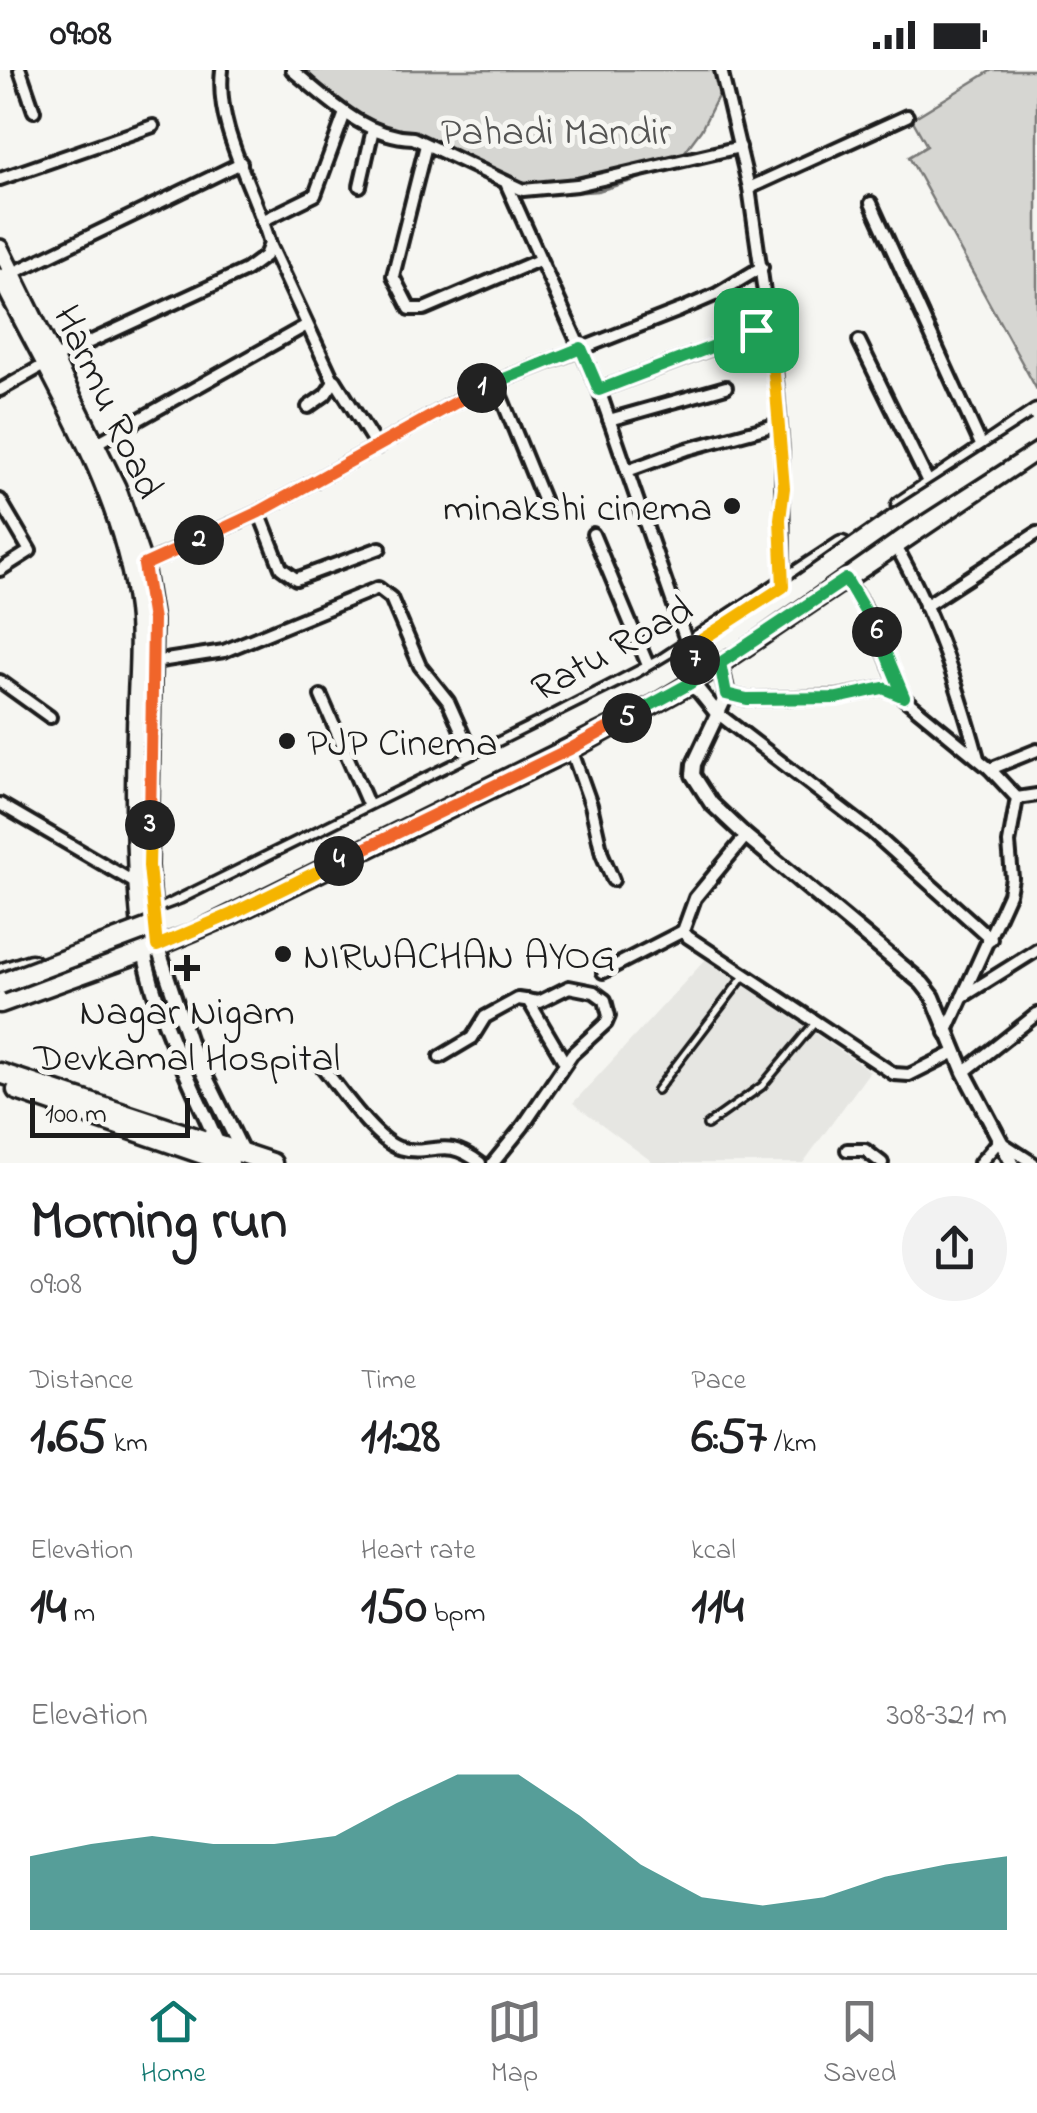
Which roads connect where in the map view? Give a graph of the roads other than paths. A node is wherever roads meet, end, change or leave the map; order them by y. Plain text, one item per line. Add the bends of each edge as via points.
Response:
1 (20, 70) edge
2 (222, 70) edge
3 (292, 70) edge
4 (721, 70) edge
5 (34, 112) dead end
6 (344, 114) junction
7 (907, 116) dead end
8 (153, 126) dead end
9 (373, 129) junction
10 (426, 145) junction
11 (740, 147) junction
12 (241, 164) junction
13 (0, 179) edge
14 (508, 185) junction
15 (360, 186) dead end
16 (750, 188) junction
17 (872, 203) dead end
18 (262, 221) junction
19 (270, 244) junction
20 (0, 248) edge
21 (539, 260) junction
22 (762, 267) junction
23 (7, 275) edge
24 (306, 324) junction
25 (768, 326) junction
26 (859, 341) dead end
27 (581, 348) junction
28 (50, 361) junction
29 (332, 375) junction
30 (495, 382) junction
31 (726, 387) dead end
32 (0, 390) edge
33 (599, 390) junction
34 (308, 407) dead end
35 (1037, 414) edge
36 (609, 420) junction
37 (780, 424) junction
38 (1037, 428) edge
39 (1037, 440) edge
40 (97, 443) junction
41 (377, 446) junction
42 (983, 449) junction
43 (1037, 449) edge
44 (627, 471) junction
45 (930, 486) junction
46 (0, 500) edge
47 (259, 512) junction
48 (549, 514) dead end
49 (1037, 533) edge
50 (593, 534) dead end
51 (895, 545) junction
52 (380, 548) dead end
53 (137, 567) junction
54 (0, 570) edge
55 (846, 579) junction
56 (783, 587) junction
57 (925, 606) junction
58 (788, 618) junction
59 (689, 648) junction
60 (153, 662) junction
61 (720, 663) junction
62 (650, 670) junction
63 (696, 680) junction
64 (0, 682) edge
65 (726, 694) junction
66 (321, 696) dead end
67 (666, 696) junction
68 (904, 697) junction
69 (716, 712) junction
70 (50, 717) dead end
71 (570, 749) junction
72 (1037, 750) edge
73 (474, 758) junction
74 (978, 759) junction
75 (990, 769) junction
76 (1037, 795) edge
77 (1017, 798) junction
78 (3, 807) edge
79 (371, 812) junction
80 (0, 822) edge
81 (746, 836) junction
82 (613, 880) dead end
83 (136, 884) junction
84 (147, 921) junction
85 (683, 932) junction
86 (991, 939) junction
87 (150, 948) junction
88 (1037, 950) edge
89 (603, 972) dead end
90 (0, 974) edge
91 (746, 974) junction
92 (0, 984) edge
93 (0, 996) edge
94 (962, 998) junction
95 (528, 1000) junction
96 (0, 1004) edge
97 (1037, 1014) edge
98 (816, 1022) junction
99 (946, 1033) junction
100 (956, 1052) junction
101 (440, 1058) dead end
102 (319, 1063) dead end
103 (565, 1063) junction
104 (964, 1072) junction
105 (0, 1073) edge
106 (0, 1085) edge
107 (657, 1090) dead end
108 (706, 1125) dead end
109 (999, 1141) junction
110 (847, 1150) dead end
111 (233, 1157) edge
112 (272, 1163) edge
113 (480, 1163) edge
114 (493, 1163) edge
115 (882, 1163) edge
116 (980, 1163) edge
117 (1012, 1163) edge
118 (1034, 1163) edge

1 - 5 street
2 - 12 street via 222,101
3 - 6 street
4 - 11 street
6 - 9 street
6 - 18 street via 316,195
7 - 16 street
8 - 13 street
9 - 10 street
9 - 15 street
10 - 14 street
10 - 21 street via 393,276 410,308 424,309
11 - 14 street via 578,186
11 - 16 street
12 - 18 street
12 - 23 street
14 - 21 street
16 - 22 street
17 - 42 street
18 - 19 street
19 - 24 street
19 - 28 street via 246,270
20 - 23 main road, Harmu Road
21 - 27 street
22 - 25 street
22 - 27 street via 717,294
23 - 28 main road, Harmu Road
24 - 29 street
24 - 40 street
25 - 33 street
25 - 37 street
26 - 45 street
27 - 30 street
27 - 33 street
28 - 32 street
28 - 40 main road, Harmu Road
28 - 53 main road, Harmu Road
29 - 34 street via 332,387
29 - 41 street
30 - 41 street
30 - 48 street
31 - 36 street
33 - 36 street
35 - 42 main road, Ratu Road
36 - 44 street
37 - 44 street
37 - 56 street
38 - 92 main road, bridge via 644,687 186,914
39 - 93 main road via 649,696 190,924
40 - 53 main road, Harmu Road via 117,488
41 - 47 street
42 - 45 main road, Ratu Road
43 - 51 main road, Ratu Road
44 - 59 street
45 - 56 main road, Ratu Road
46 - 54 street via 30,551
47 - 52 street via 290,578
47 - 53 street
49 - 57 street
50 - 62 street
51 - 55 main road, Ratu Road
51 - 57 street
53 - 60 main road, Harmu Road via 153,620
53 - 83 main road, Harmu Road
55 - 58 main road, Ratu Road
55 - 68 street
56 - 58 street
56 - 59 main road, Ratu Road
57 - 74 street
58 - 61 main road, Ratu Road
59 - 62 main road, Ratu Road
59 - 63 street
60 - 73 street via 224,651 378,588 391,598 420,666 448,701
60 - 84 main road, Harmu Road
61 - 63 main road, Ratu Road
61 - 65 street
62 - 67 street
62 - 73 main road, Ratu Road
63 - 67 main road, Ratu Road
63 - 69 street
64 - 70 street
65 - 68 street via 837,698 883,688
65 - 69 street
66 - 79 street
67 - 71 main road, Ratu Road
68 - 74 street
69 - 81 street via 693,774 711,803
69 - 86 street via 872,832
71 - 82 street
71 - 87 main road, Ratu Road
72 - 75 street
73 - 79 main road, Ratu Road
74 - 75 street
75 - 77 street
76 - 77 street
77 - 86 street via 1008,843 1012,878
78 - 80 street
78 - 83 street
79 - 84 main road, Ratu Road
81 - 85 street via 695,898
81 - 99 street via 922,982
83 - 84 main road, Harmu Road
84 - 87 main road, Harmu Road
84 - 90 main road, Ratu Road
85 - 89 street
85 - 91 street
86 - 94 street
87 - 96 main road, Ratu Road
87 - 111 street
87 - 111 street via 166,1021
88 - 94 street
91 - 98 street
91 - 107 lane
94 - 99 street
95 - 101 street via 485,1017 472,1038
95 - 103 street
95 - 103 street via 539,1002 570,987 605,1000 606,1022
97 - 104 street
98 - 100 street via 902,1076
98 - 108 lane via 762,1086
99 - 100 street
100 - 104 street
102 - 113 street via 393,1146 456,1147
103 - 114 street
104 - 109 street
105 - 111 main road
106 - 111 main road
109 - 116 street
109 - 117 street
109 - 118 street
110 - 115 street via 866,1150
111 - 112 main road

